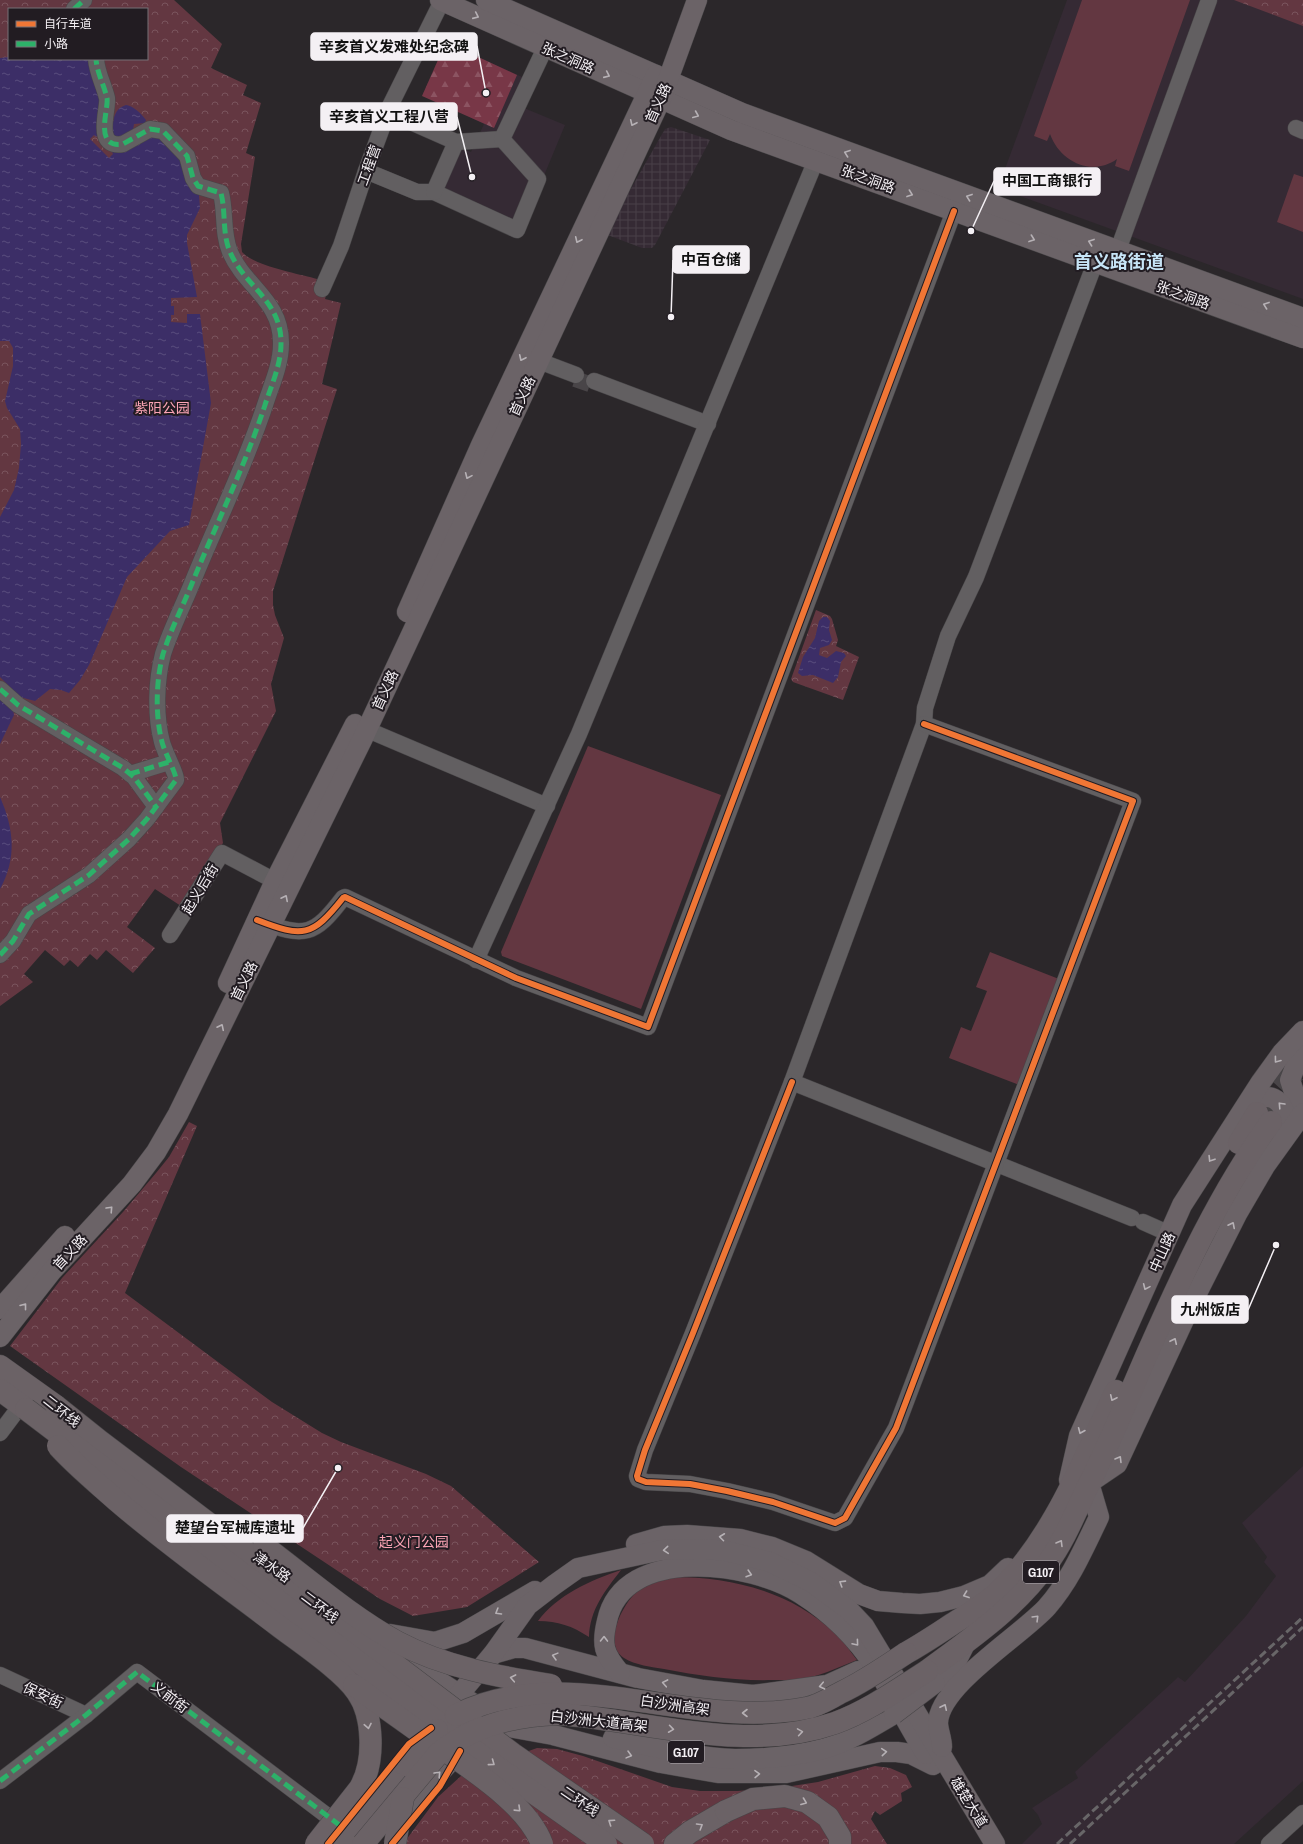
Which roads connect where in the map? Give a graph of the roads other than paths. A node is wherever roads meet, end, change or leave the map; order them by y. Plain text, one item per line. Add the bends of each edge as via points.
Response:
1 (84, 0) edge
2 (441, 0) edge
3 (486, 0) edge
4 (697, 0) edge
5 (1209, 0) edge
6 (75, 8) edge
7 (545, 48) junction
8 (96, 60) edge
9 (662, 77) junction
10 (654, 96) junction
11 (388, 112) junction
12 (502, 139) junction
13 (456, 142) junction
14 (816, 160) junction
15 (366, 172) junction
16 (434, 192) junction
17 (954, 211) junction
18 (1108, 261) junction
19 (322, 289) dead end
20 (1303, 318) edge
21 (1303, 338) edge
22 (538, 363) junction
23 (575, 377) tunnel mouth
24 (593, 383) tunnel mouth
25 (707, 425) junction
26 (0, 689) edge
27 (363, 723) junction
28 (924, 724) junction
29 (168, 762) junction
30 (130, 774) junction
31 (549, 802) junction
32 (156, 807) junction
33 (275, 881) junction
34 (264, 923) junction
35 (170, 936) dead end
36 (0, 955) edge
37 (476, 960) junction
38 (1303, 1031) edge
39 (1303, 1056) edge
40 (1303, 1077) edge
41 (792, 1082) junction
42 (1303, 1109) edge
43 (1303, 1113) edge
44 (1257, 1115) junction
45 (1283, 1142) junction
46 (996, 1164) junction
47 (1170, 1234) junction
48 (0, 1309) edge
49 (0, 1336) edge
50 (0, 1366) edge
51 (0, 1374) edge
52 (0, 1390) edge
53 (0, 1402) edge
54 (21, 1411) junction
55 (0, 1433) edge
56 (101, 1442) junction
57 (1089, 1483) junction
58 (1066, 1496) junction
59 (1033, 1551) junction
60 (578, 1568) junction
61 (354, 1626) junction
62 (905, 1649) junction
63 (493, 1654) junction
64 (620, 1673) junction
65 (0, 1675) edge
66 (342, 1676) junction
67 (460, 1693) junction
68 (642, 1700) junction
69 (887, 1707) junction
70 (86, 1715) junction
71 (509, 1726) junction
72 (434, 1729) junction
73 (467, 1745) junction
74 (936, 1762) junction
75 (0, 1781) edge
76 (405, 1793) junction
77 (1303, 1813) edge
78 (338, 1838) edge
79 (316, 1844) edge
80 (362, 1844) edge
81 (373, 1844) edge
82 (395, 1844) edge
83 (542, 1844) edge
84 (606, 1844) edge
85 (643, 1844) edge
86 (675, 1844) edge
87 (840, 1844) edge
88 (982, 1844) edge
89 (995, 1844) edge
90 (1269, 1844) edge

1 - 6 street
2 -> 7 main road, 张之洞路
2 - 11 street, 工程营
3 - 9 main road, 张之洞路
4 - 9 main road, 首义路
5 - 18 street
7 -> 10 main road, 张之洞路
7 - 12 street
8 - 29 street via 106,97 103,121 107,137 119,145 150,129 161,130 187,156 198,186 221,193 225,235 231,254 274,312 281,344 279,360 256,433 174,622 163,656 158,682 158,712 161,740
9 - 10 main road, 首义路
18 -> 9 main road, 张之洞路 via 742,113
10 -> 14 main road, 张之洞路 via 731,130
10 - 22 main road, 首义路
10 -> 27 main road, 首义路 via 481,445 384,663
11 - 13 street
11 - 15 street, 工程营
12 - 13 street
12 - 16 street via 538,179 517,230
13 - 16 street
14 -> 17 main road, 张之洞路
14 - 25 street
15 - 16 street via 417,192
15 - 19 street, 工程营 via 341,246
17 -> 18 main road, 张之洞路
17 - 37 street via 648,1027 516,978
20 -> 18 main road, 张之洞路
18 - 21 main road, 张之洞路
18 - 28 street via 976,577 948,636 925,708
22 - 23 street
22 - 27 main road, 首义路
24 - 25 street
25 - 31 street via 581,731
26 - 30 street via 18,705 105,756
27 - 31 street
27 - 33 main road, 首义路
34 -> 27 main road, 首义路
28 - 41 street
28 - 46 street via 1133,801
29 - 30 street
29 - 32 street via 176,778
30 - 32 street
31 - 37 street
32 - 36 street via 129,839 95,870 29,914 13,941
33 - 34 main road, 首义路
33 - 35 street, 起义后街 via 222,853
34 - 37 street via 296,932 311,930 345,898
34 - 48 main road, 首义路 via 169,1105 143,1148 128,1169
49 -> 34 main road, 首义路 via 51,1272 132,1184 152,1157 178,1114
38 -> 44 main road, 中山路 via 1282,1053
39 - 40 main road
39 - 42 main road via 1290,1080
41 - 46 street
41 - 46 street via 645,1450 637,1472 638,1479 642,1481 690,1484 735,1492 774,1502 832,1524 845,1518 896,1428
43 - 45 main road
45 -> 44 main road via 1287,1120 1285,1110 1279,1102 1272,1098 1260,1098 1250,1103
44 -> 47 main road, 中山路 via 1182,1205
44 - 57 highway, G107 via 1247,1154 1198,1246
44 -> 58 highway, G107 via 1216,1182
57 -> 45 main road via 1117,1464 1188,1309 1264,1166
46 - 47 street
47 -> 58 main road, 中山路 via 1079,1436
50 - 56 highway, 二环线, bridge
51 - 61 main road, 津水路
52 - 54 highway, 二环线
53 - 54 main road
54 - 55 street
54 - 66 highway, bridge via 72,1462 142,1522
54 - 72 main road
54 -> 84 highway, 二环线, bridge via 490,1762
68 -> 56 highway, bridge via 500,1676 428,1656 398,1642 373,1628 199,1497
85 -> 56 highway, 二环线, bridge via 513,1754
69 -> 57 highway, G107, bridge via 931,1677 966,1641 1030,1587 1065,1535
74 -> 57 main road via 938,1722 949,1697 981,1663 1027,1626 1047,1606 1074,1567 1099,1517
58 - 59 highway, G107
59 -> 60 main road via 1009,1566 990,1585 964,1596 920,1604 878,1601 859,1594 806,1561 772,1547 716,1536 664,1536 630,1545
59 - 62 highway, 白沙洲高架 / G107 via 1016,1572 980,1607 932,1639
60 -> 61 main road via 463,1633 435,1642
60 - 63 main road via 528,1605
74 -> 60 main road via 864,1626 849,1610 798,1574 748,1556 705,1549 662,1550
61 - 67 main road, 津水路
62 -> 64 main road via 827,1685 753,1694 703,1690
62 -> 68 highway, 白沙洲高架, bridge via 862,1683 807,1708 775,1713 741,1713
64 -> 63 main road via 525,1648 514,1648
63 - 67 main road
64 -> 74 main road via 605,1652 604,1637 607,1618 622,1590 637,1579 657,1571 680,1567 744,1572 800,1593 841,1625 876,1668
65 - 70 street, 保安街
66 -> 79 highway, bridge via 362,1700 371,1748 369,1763 360,1788
66 -> 83 highway, bridge via 480,1776 520,1810 538,1832
67 - 71 main road, 津水路
67 - 72 main road
68 - 72 highway, 白沙洲高架, bridge via 580,1695 526,1696 494,1701 469,1709
69 - 71 main road, G107 via 871,1728 824,1748 735,1759 698,1755 555,1726
76 -> 69 highway, 白沙洲大道高架, bridge via 439,1753 453,1742 477,1730 511,1719 559,1714 715,1735 774,1736 806,1731
70 - 75 street, 义前街
70 - 78 street, 义前街 via 137,1672
71 - 73 main road, G107
71 -> 74 main road via 661,1763 718,1773 786,1774 868,1755 897,1752
72 - 73 main road
72 - 78 highway, bridge via 405,1765
81 -> 73 main road, G107
74 - 88 main road, 雄楚大道
74 - 89 main road, 雄楚大道
76 - 80 highway, 白沙洲大道高架, bridge
76 - 82 highway, bridge
77 - 90 street
86 -> 87 highway, bridge via 726,1811 753,1799 785,1796 806,1802 828,1817 840,1837

